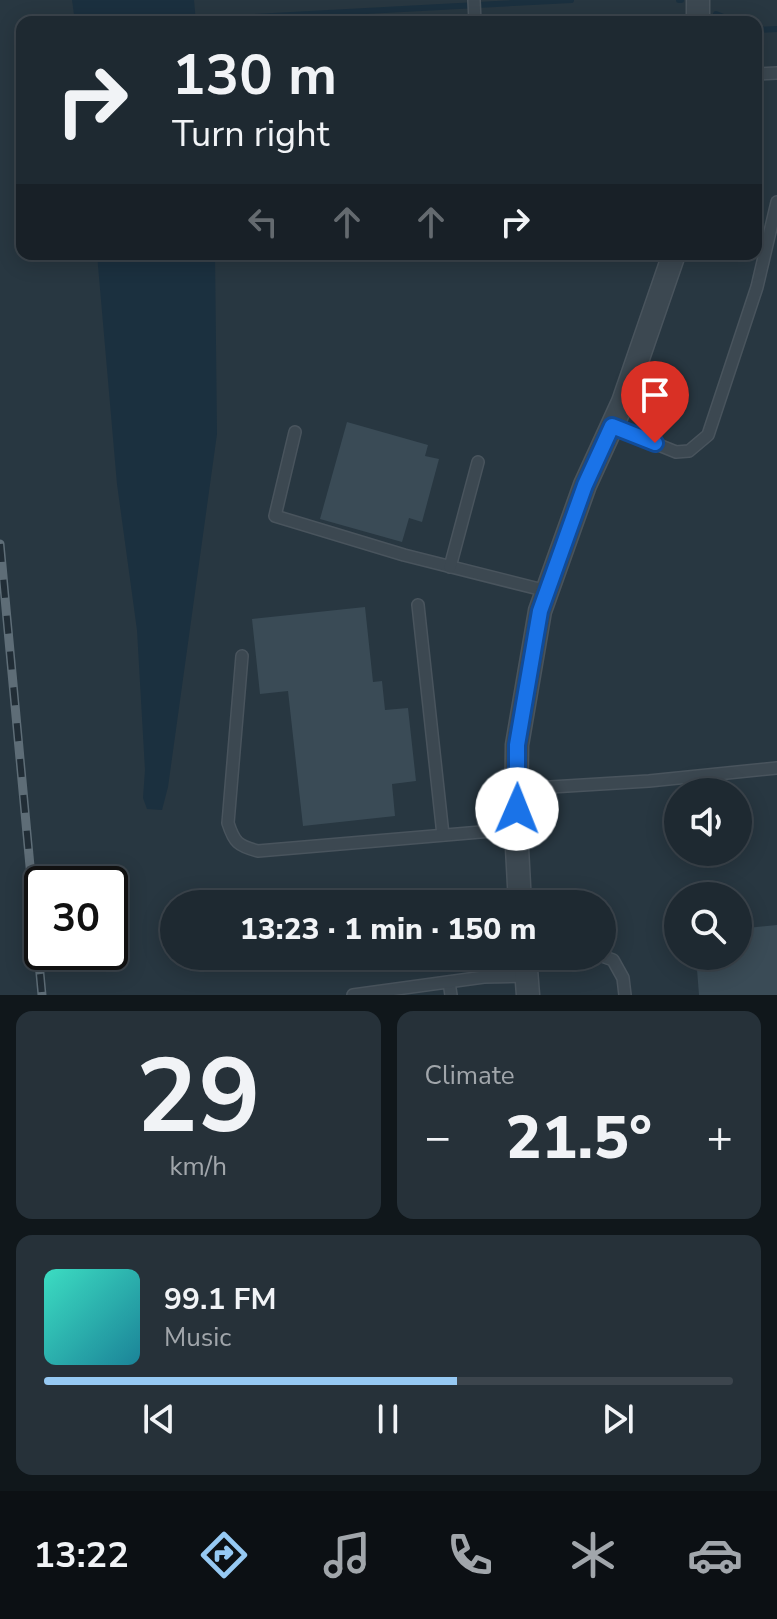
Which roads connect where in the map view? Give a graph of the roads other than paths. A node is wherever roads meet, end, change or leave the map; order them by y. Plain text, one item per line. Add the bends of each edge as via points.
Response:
1 (777, 202) edge
2 (672, 260) edge
3 (612, 426) junction
4 (295, 432) dead end
5 (478, 462) dead end
6 (450, 567) junction
7 (547, 591) junction
8 (418, 605) dead end
9 (242, 656) dead end
10 (777, 768) edge
11 (518, 789) junction
12 (516, 829) junction
13 (443, 835) junction
14 (519, 890) edge
15 (616, 965) edge
16 (526, 972) edge
17 (449, 982) junction
18 (353, 995) edge
19 (451, 995) edge
20 (625, 995) edge

1 - 3 lane via 757,287 708,435 689,451 676,452
2 - 3 street
3 - 7 street
4 - 6 lane via 275,516
5 - 6 lane
6 - 7 lane
7 - 11 street via 517,745
8 - 13 lane
9 - 13 lane via 228,823 237,843 258,851
10 - 11 lane
11 - 12 street
12 - 13 lane
12 - 14 street
15 - 20 lane
16 - 17 lane
17 - 18 lane
17 - 19 lane

